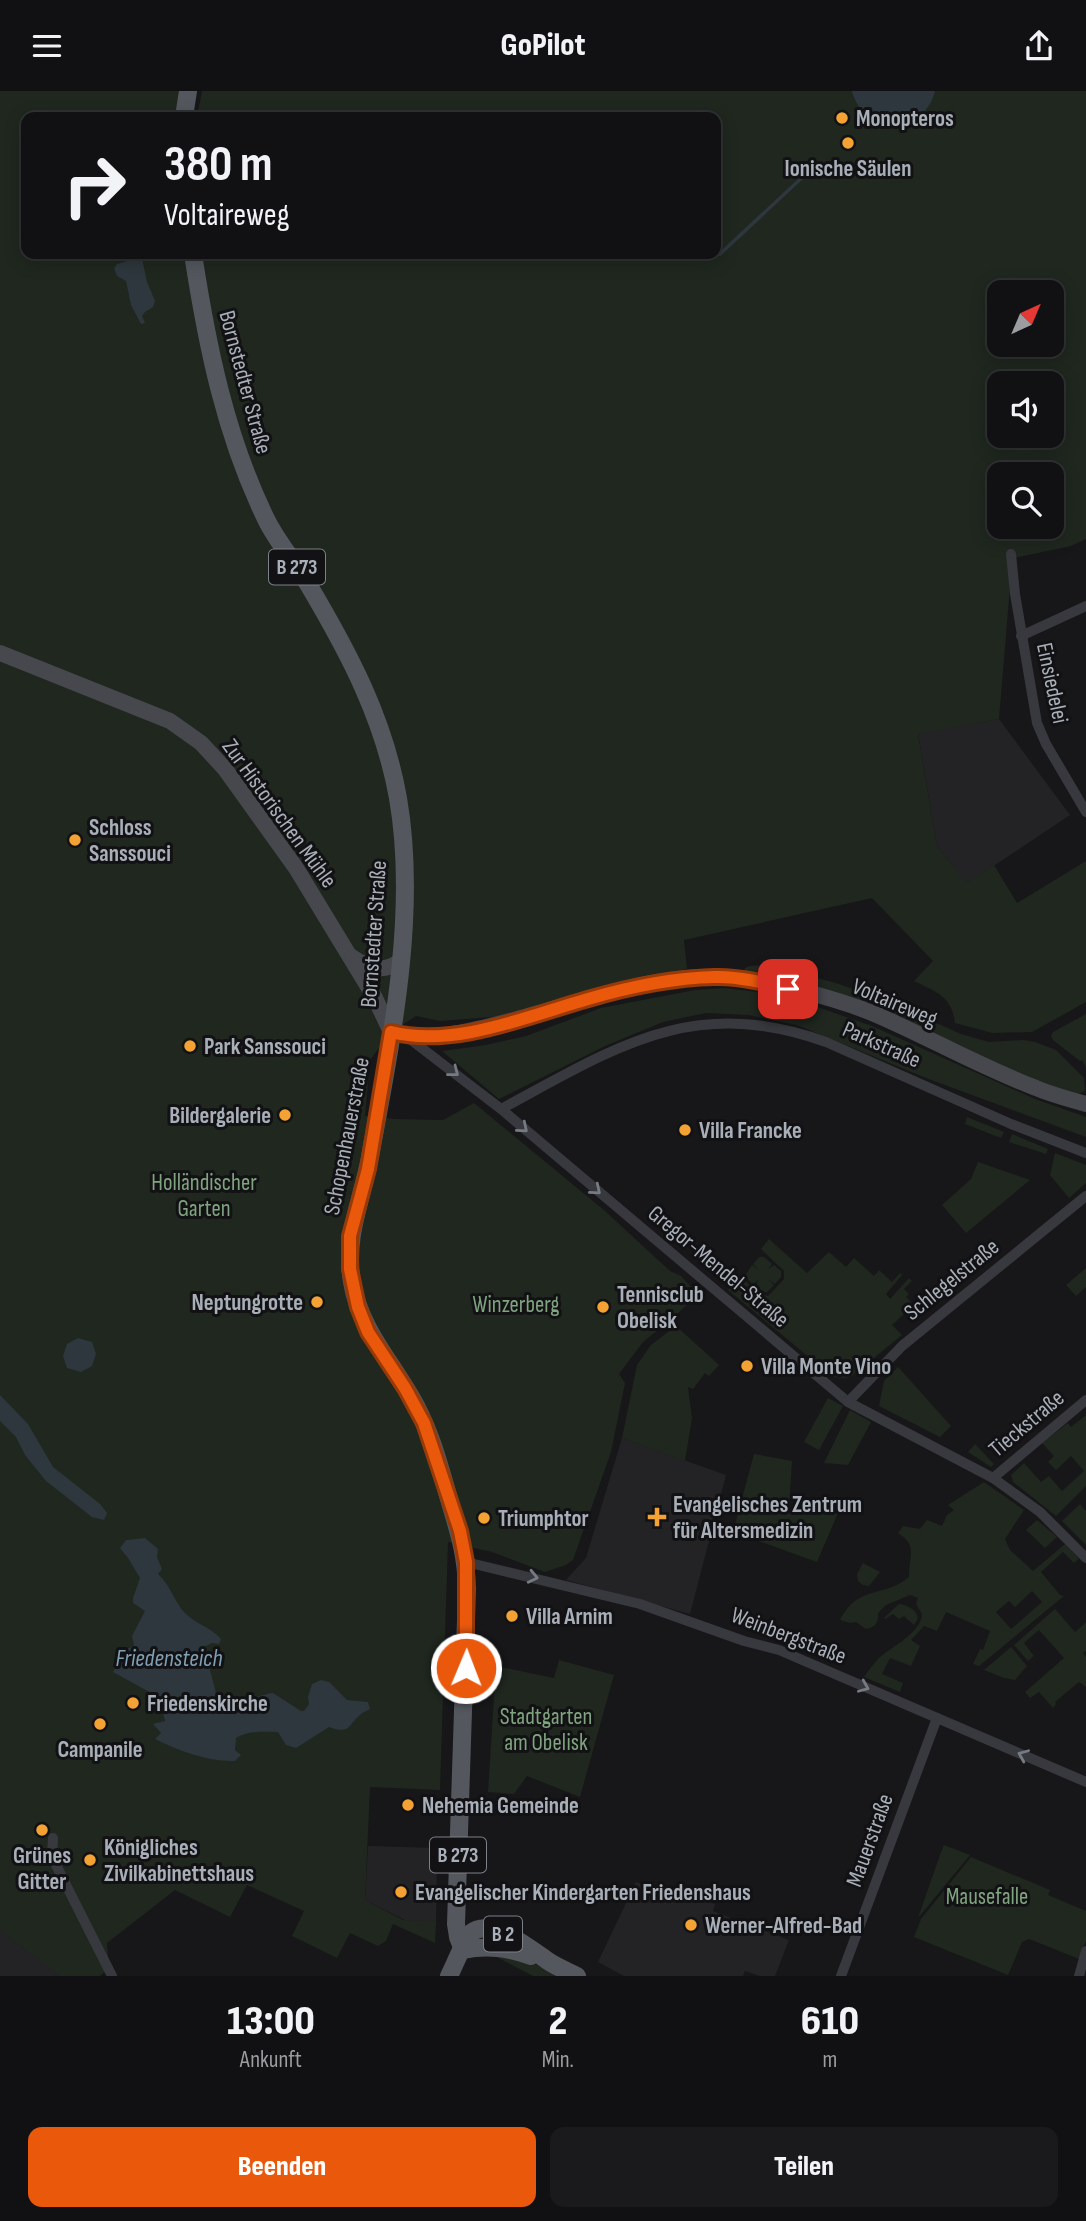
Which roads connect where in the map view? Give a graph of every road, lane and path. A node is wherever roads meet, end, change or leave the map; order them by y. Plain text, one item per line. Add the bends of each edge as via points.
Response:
1 (188, 91) edge
2 (185, 112) edge
3 (194, 259) edge
4 (1011, 554) dead end
5 (1086, 606) edge
6 (1021, 636) junction
7 (0, 653) edge
8 (1086, 811) edge
9 (349, 954) junction
10 (400, 961) junction
11 (399, 1034) junction
12 (1086, 1104) edge
13 (501, 1109) junction
14 (1086, 1153) edge
15 (1086, 1196) edge
16 (1086, 1400) edge
17 (848, 1402) junction
18 (993, 1478) junction
19 (1086, 1558) edge
20 (466, 1562) junction
21 (937, 1718) junction
22 (1086, 1782) edge
23 (53, 1838) dead end
24 (463, 1950) junction
25 (1086, 1951) edge
26 (113, 1976) edge
27 (449, 1976) edge
28 (577, 1976) edge
29 (841, 1976) edge
30 (1079, 1976) edge

1 - 2 main road
3 - 10 main road, Bornstedter Straße / B 273 via 215,373 240,461 268,523 346,651 371,699 383,735 398,800 406,877
4 - 6 street, Einsiedelei
5 - 6 street
6 - 8 street, Einsiedelei via 1037,723
7 - 9 street, Zur Historischen Mühle via 170,721 201,743 296,867
9 - 10 street via 375,968 391,968
9 - 11 street, Zur Historischen Mühle
10 - 11 main road, Bornstedter Straße / B 273
11 - 12 street, Voltaireweg via 463,1034 651,984 716,977 763,983 875,1014 1025,1084
11 -> 13 street, Gregor-Mendel-Straße
11 - 20 main road, Schopenhauerstraße / B 273 via 350,1236 351,1276 368,1332 405,1388 431,1440
13 - 14 street, Parkstraße via 606,1052 665,1030 750,1024 826,1042
13 -> 17 street, Gregor-Mendel-Straße
15 - 17 street, Schlegelstraße via 902,1346
16 - 18 street, Tieckstraße
17 - 18 street, Gregor-Mendel-Straße
18 - 19 street, Gregor-Mendel-Straße via 1040,1512
20 -> 21 street, Weinbergstraße via 640,1604 779,1650
20 - 24 main road, Schopenhauerstraße / B 273 via 456,1924
22 -> 21 street, Weinbergstraße
21 - 29 street, Mauerstraße
23 - 26 street via 52,1857
24 - 27 main road, B 2
24 - 28 main road, B 2 via 472,1932 484,1928 511,1936
25 - 30 street

